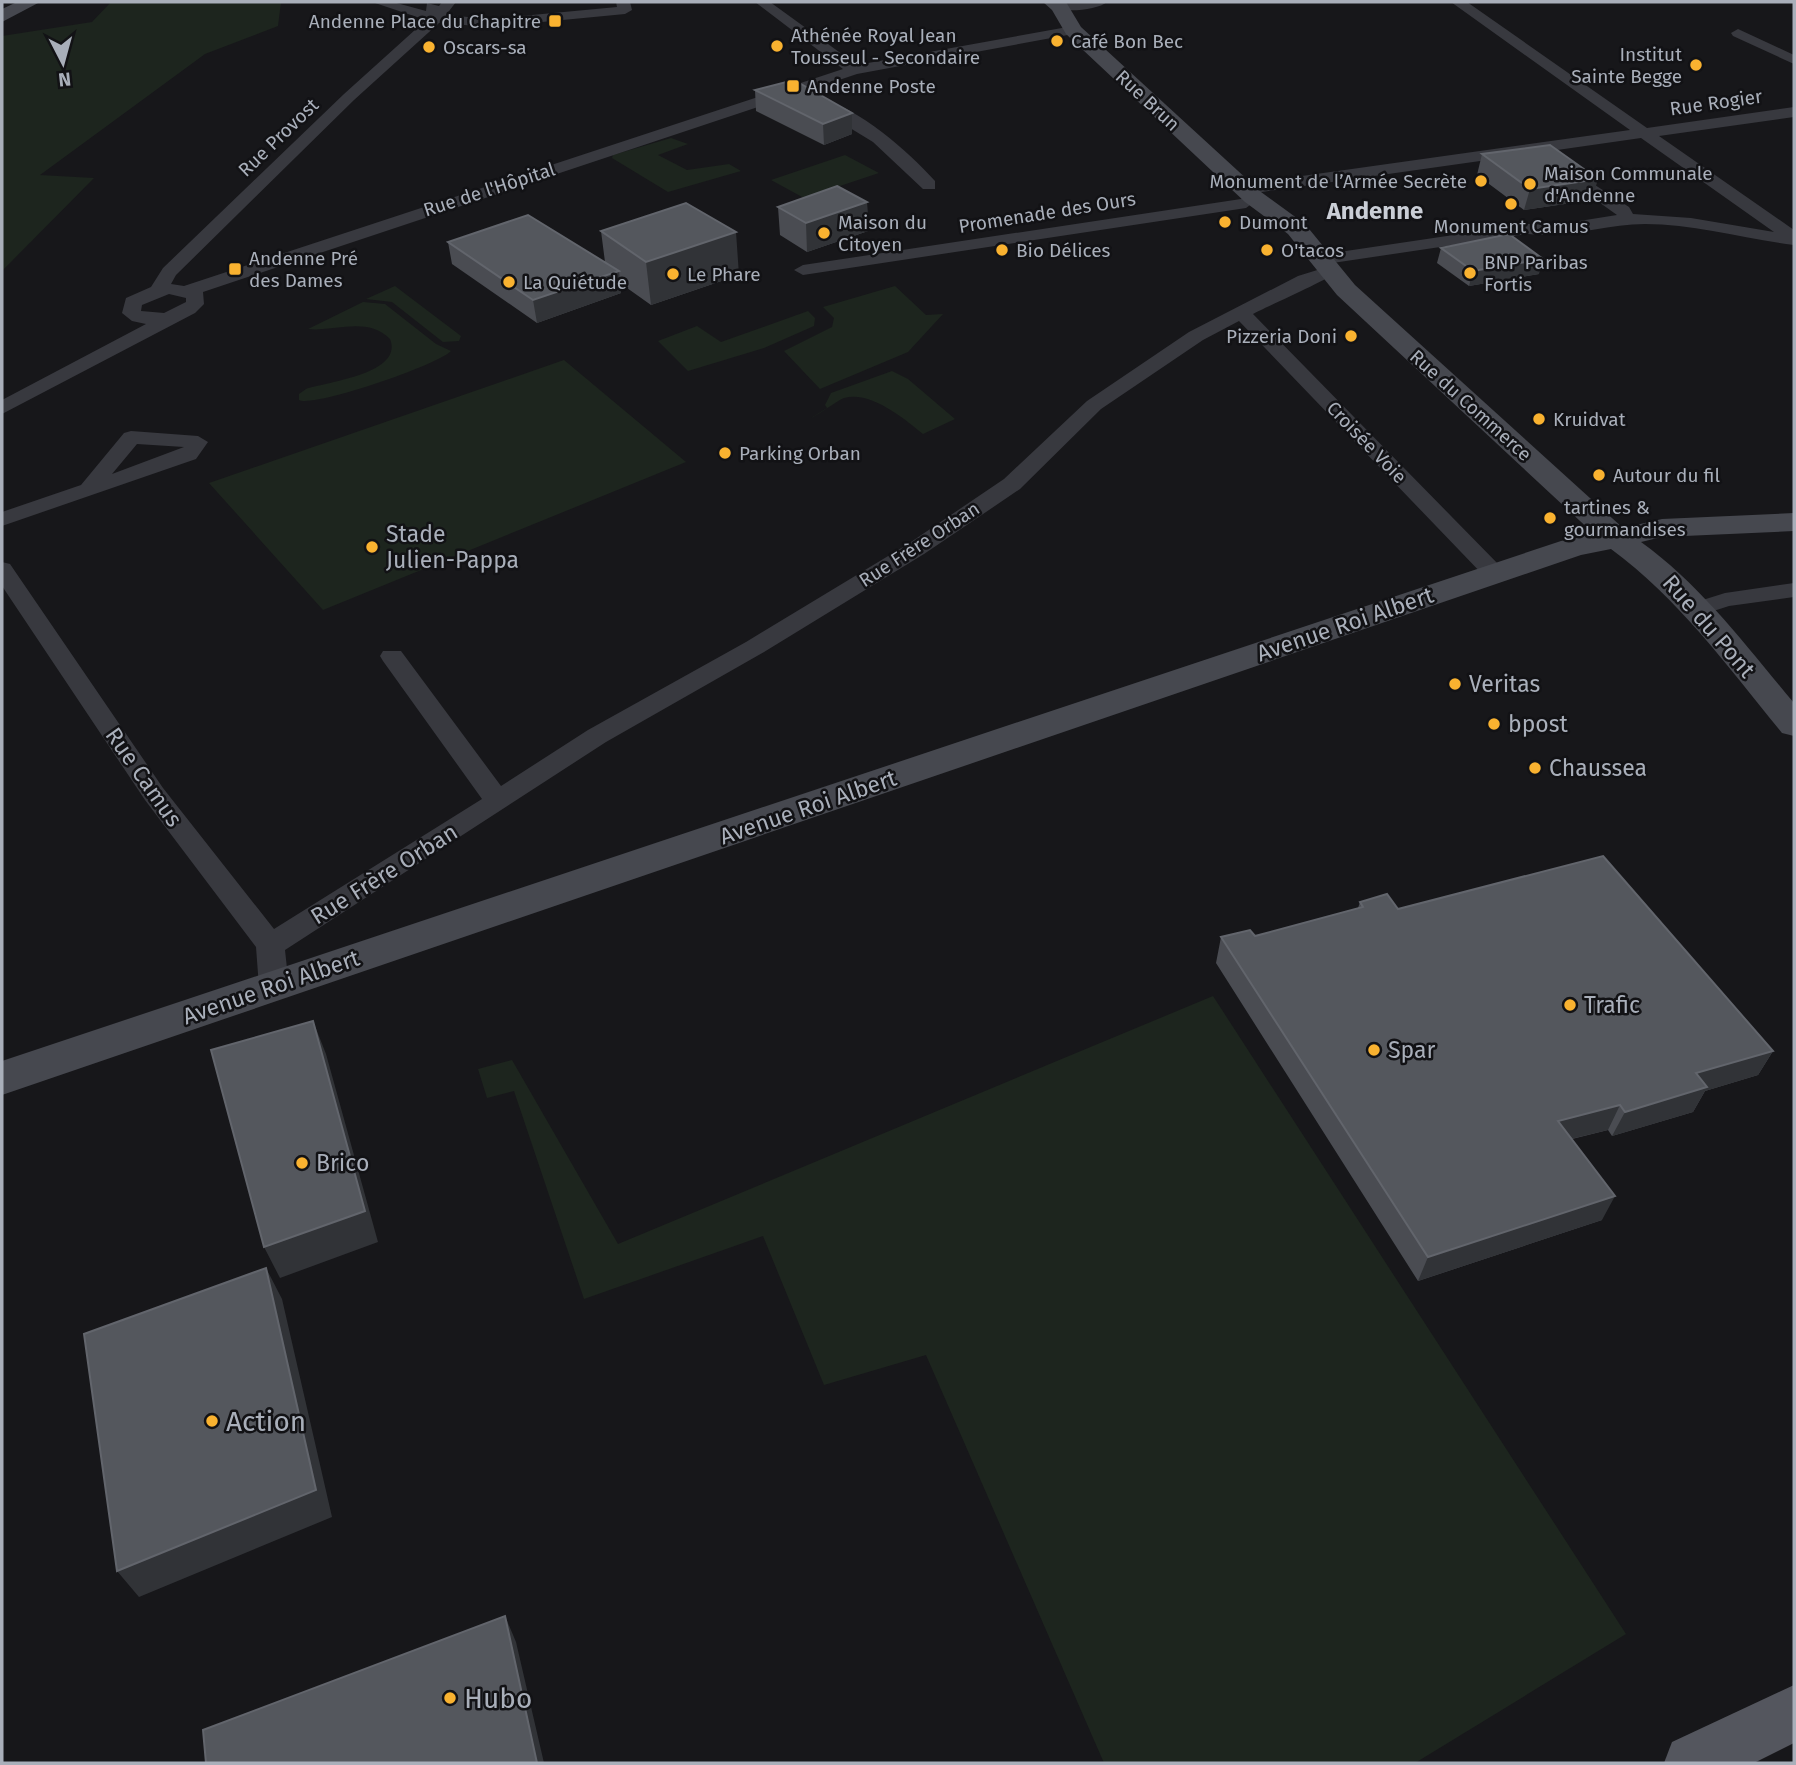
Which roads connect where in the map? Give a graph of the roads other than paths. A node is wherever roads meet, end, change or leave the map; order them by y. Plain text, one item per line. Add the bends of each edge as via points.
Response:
1 (31, 2) edge
2 (379, 2) edge
3 (449, 2) edge
4 (623, 2) edge
5 (762, 2) edge
6 (1100, 2) edge
7 (1458, 2) edge
8 (1056, 4) edge
9 (487, 7) dead end
10 (433, 10) edge
11 (2, 16) edge
12 (1073, 30) junction
13 (1738, 33) dead end
14 (1794, 60) edge
15 (854, 70) junction
16 (791, 89) junction
17 (1794, 112) edge
18 (1644, 133) junction
19 (1533, 148) junction
20 (929, 185) dead end
21 (1249, 193) junction
22 (1628, 219) junction
23 (1794, 239) edge
24 (1323, 266) junction
25 (803, 270) dead end
26 (158, 290) junction
27 (188, 291) junction
28 (1240, 312) junction
29 (180, 314) junction
30 (137, 316) junction
31 (124, 343) junction
32 (2, 408) edge
33 (88, 490) dead end
34 (2, 519) edge
35 (1794, 522) edge
36 (1615, 537) junction
37 (2, 569) edge
38 (1493, 572) junction
39 (1794, 590) edge
40 (1698, 609) junction
41 (392, 656) dead end
42 (1794, 724) edge
43 (498, 802) junction
44 (270, 945) junction
45 (274, 987) junction
46 (2, 1078) edge
47 (1794, 1713) edge
48 (1693, 1763) edge

1 - 11 main road
2 - 10 street
3 - 10 street, Rue Provost
4 - 10 street via 625,10 503,22
5 - 15 street
6 - 8 street
7 - 18 street
8 - 12 main road, Rue Brun
9 - 10 street
10 - 26 street, Rue Provost via 169,272
12 - 15 street, Rue de l'Hôpital
12 - 21 main road, Rue Brun
13 - 14 street
15 - 16 street, Rue de l'Hôpital
16 - 20 street via 859,124 908,159
16 - 27 street, Rue de l'Hôpital
17 - 18 street, Rue Rogier
18 - 19 street, Rue Rogier
18 - 23 street
19 - 21 street, Promenade des Ours
19 - 22 street
21 - 24 main road, Rue Brun via 1300,234
21 - 25 street, Promenade des Ours via 1246,203
22 - 23 street, Rue Frère Orban via 1666,220
22 - 24 street, Rue Frère Orban via 1550,233 1528,229
24 - 28 street, Rue Frère Orban
24 - 36 main road, Rue du Commerce
26 - 27 street
26 - 30 street, Rue Provost via 133,302 131,313
27 - 29 street via 197,299 190,310
28 - 38 street, Croisée Voie
28 - 43 street, Rue Frère Orban via 1094,405 1012,484 916,549 597,736
29 - 30 street via 157,319
29 - 31 street
30 - 31 street via 137,328
31 - 32 street
33 - 34 street
35 - 36 main road, Avenue Roi Albert via 1662,528
36 - 38 main road, Avenue Roi Albert
36 - 40 main road, Rue du Pont via 1660,570
37 - 44 street, Rue Camus via 154,794
38 - 45 main road, Avenue Roi Albert
39 - 40 street via 1725,600
40 - 42 main road, Rue du Pont
41 - 43 street
43 - 44 street, Rue Frère Orban
44 - 45 street
45 - 46 main road, Avenue Roi Albert
47 - 48 main road

